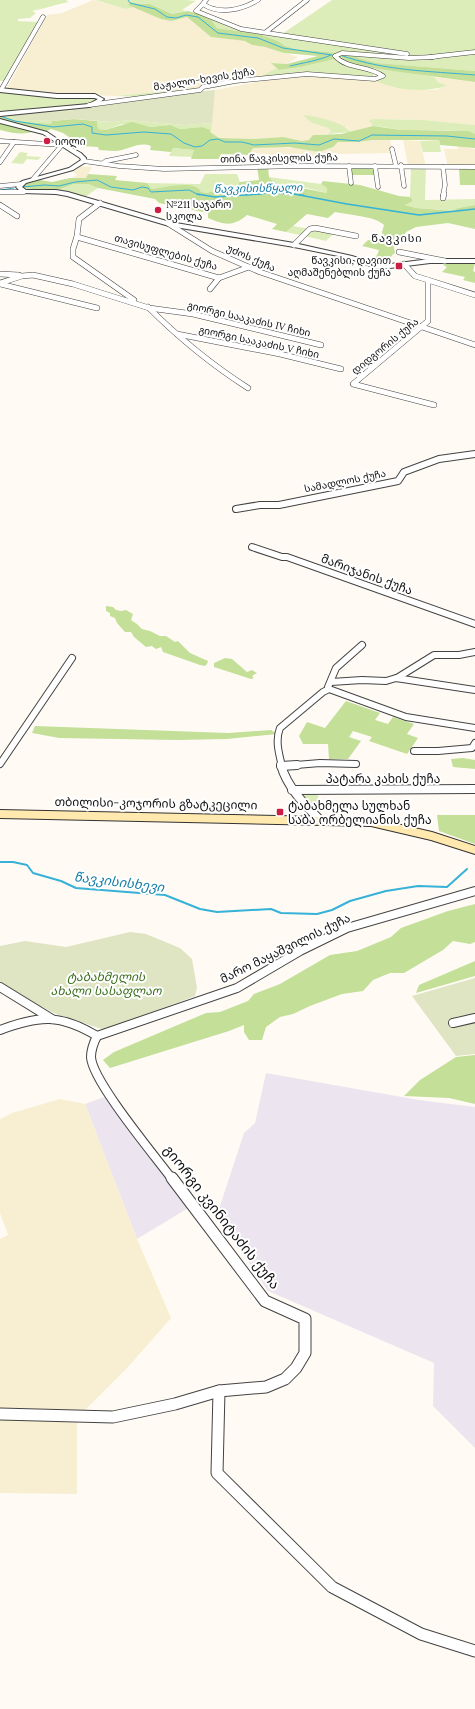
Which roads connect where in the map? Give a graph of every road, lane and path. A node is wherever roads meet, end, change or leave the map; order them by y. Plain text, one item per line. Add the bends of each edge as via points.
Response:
1 (258, 0) edge
2 (307, 0) edge
3 (205, 1) edge
4 (44, 17) dead end
5 (266, 32) junction
6 (475, 52) edge
7 (434, 57) junction
8 (1, 90) edge
9 (89, 106) junction
10 (0, 114) edge
11 (0, 121) edge
12 (1, 141) edge
13 (14, 142) junction
14 (62, 145) junction
15 (0, 147) edge
16 (392, 149) dead end
17 (136, 156) dead end
18 (84, 161) junction
19 (0, 162) edge
20 (102, 164) junction
21 (399, 165) junction
22 (349, 166) junction
23 (375, 166) junction
24 (443, 167) junction
25 (475, 167) edge
26 (33, 179) junction
27 (351, 183) dead end
28 (21, 184) junction
29 (0, 186) edge
30 (404, 186) dead end
31 (378, 187) dead end
32 (0, 192) edge
33 (24, 192) junction
34 (443, 198) dead end
35 (100, 203) junction
36 (0, 205) edge
37 (17, 216) dead end
38 (169, 224) junction
39 (356, 236) dead end
40 (76, 237) junction
41 (294, 245) junction
42 (399, 252) dead end
43 (445, 261) junction
44 (475, 261) edge
45 (404, 264) junction
46 (249, 267) junction
47 (0, 274) edge
48 (22, 276) junction
49 (219, 278) junction
50 (428, 280) junction
51 (0, 284) edge
52 (210, 289) dead end
53 (475, 294) edge
54 (97, 308) dead end
55 (149, 308) junction
56 (421, 326) junction
57 (174, 333) junction
58 (321, 345) dead end
59 (475, 345) edge
60 (341, 369) dead end
61 (248, 388) dead end
62 (434, 405) dead end
63 (475, 454) edge
64 (236, 509) dead end
65 (252, 547) dead end
66 (475, 624) edge
67 (362, 645) dead end
68 (475, 652) edge
69 (72, 658) dead end
70 (396, 678) junction
71 (330, 686) junction
72 (475, 690) edge
73 (475, 728) edge
74 (475, 743) edge
75 (414, 751) dead end
76 (0, 764) edge
77 (356, 764) dead end
78 (281, 766) junction
79 (475, 789) edge
80 (292, 790) junction
81 (0, 814) edge
82 (320, 820) junction
83 (475, 850) edge
84 (475, 891) edge
85 (0, 987) edge
86 (475, 1018) edge
87 (54, 1020) junction
88 (453, 1023) dead end
89 (0, 1030) edge
90 (97, 1036) junction
91 (219, 1391) junction
92 (0, 1414) edge
93 (475, 1651) edge

1 - 3 street via 248,7 233,10 213,9 206,6
2 - 5 street
3 - 5 street via 196,12 237,28
4 - 8 street
5 - 7 street
6 - 7 street
7 - 9 street, მაჟალო-ხევის ქუჩა via 409,58 342,53 335,56 344,62 375,71 383,76 375,79 307,74 235,80 200,90
8 - 9 street via 57,96 95,96 101,99
9 - 10 street
11 - 14 street via 44,132
12 - 13 street
12 - 15 street
13 - 14 street
13 - 19 street
14 - 18 street via 78,153
14 - 26 street
16 - 21 street
17 - 20 street via 106,161
18 - 20 street, თინა წავკისელის ქუჩა
18 - 26 street via 64,171
20 - 22 street, თინა წავკისელის ქუჩა via 164,169
21 - 23 street, თინა წავკისელის ქუჩა
21 - 24 street, თინა წავკისელის ქუჩა
21 - 30 street
22 - 23 street, თინა წავკისელის ქუჩა
22 - 27 street
23 - 31 street
24 - 25 street, თინა წავკისელის ქუჩა
24 - 34 street
26 - 28 street
28 - 29 street
28 - 33 street via 19,187
32 - 33 street
33 - 35 street via 56,192
35 - 38 street
35 - 40 street via 79,219
36 - 37 street via 6,207 10,214
38 - 41 street
38 - 46 street, უძოს ქუჩა via 198,243
39 - 41 street via 315,228 310,229
40 - 49 street, თავისუფლების ქუჩა
40 - 55 street via 72,249 73,256 129,298
41 - 45 street via 350,257 376,266
42 - 43 street
43 - 44 street
43 - 45 street
45 - 50 street via 415,276
46 - 49 street, თავისუფლების ქუჩა
46 - 56 street, უძოს ქუჩა via 282,281
47 - 48 street
48 - 51 street
48 - 55 street via 45,277
49 - 52 street
50 - 53 street
50 - 56 street, დიდგორის ქუჩა via 428,321
51 - 54 street
55 - 57 street
55 - 58 street, გიორგი სააკაძის IV ჩიხი via 193,314
56 - 59 street, უძოს ქუჩა
56 - 62 street, დიდგორის ქუჩა via 353,384
57 - 60 street, გიორგი სააკაძის V ჩიხი
57 - 61 street via 217,368
63 - 64 street, სამადლოს ქუჩა via 439,459 404,472 398,481 279,505
65 - 66 street, მარიჯანის ქუჩა
67 - 71 street via 334,670
68 - 70 street via 434,655
69 - 76 street
70 - 71 street via 386,681 362,680
70 - 72 street
71 - 73 street via 411,719
71 - 78 street via 295,714 278,732
74 - 75 street via 472,748
77 - 78 street via 313,763
78 - 80 street
79 - 80 street, პატარა კახის ქუჩა
80 - 82 street
81 - 82 main road, თბილისი-კოჯორის გზატკეცილი
82 - 83 main road, თბილისი-კოჯორის გზატკეცილი via 371,822 432,836
84 - 90 street, მარო მაყაშვილის ქუჩა via 347,928 300,951 237,988
85 - 87 street
86 - 88 street
87 - 89 street via 28,1020
87 - 90 street via 73,1023
90 - 91 street, გიორგი კვინიტაძის ქუჩა via 92,1047 91,1059 101,1082 121,1111 265,1300 305,1318 305,1353 286,1379 266,1387
91 - 92 street, გიორგი კვინიტაძის ქუჩა via 175,1404 113,1417
91 - 93 street via 217,1473 332,1587 421,1634

